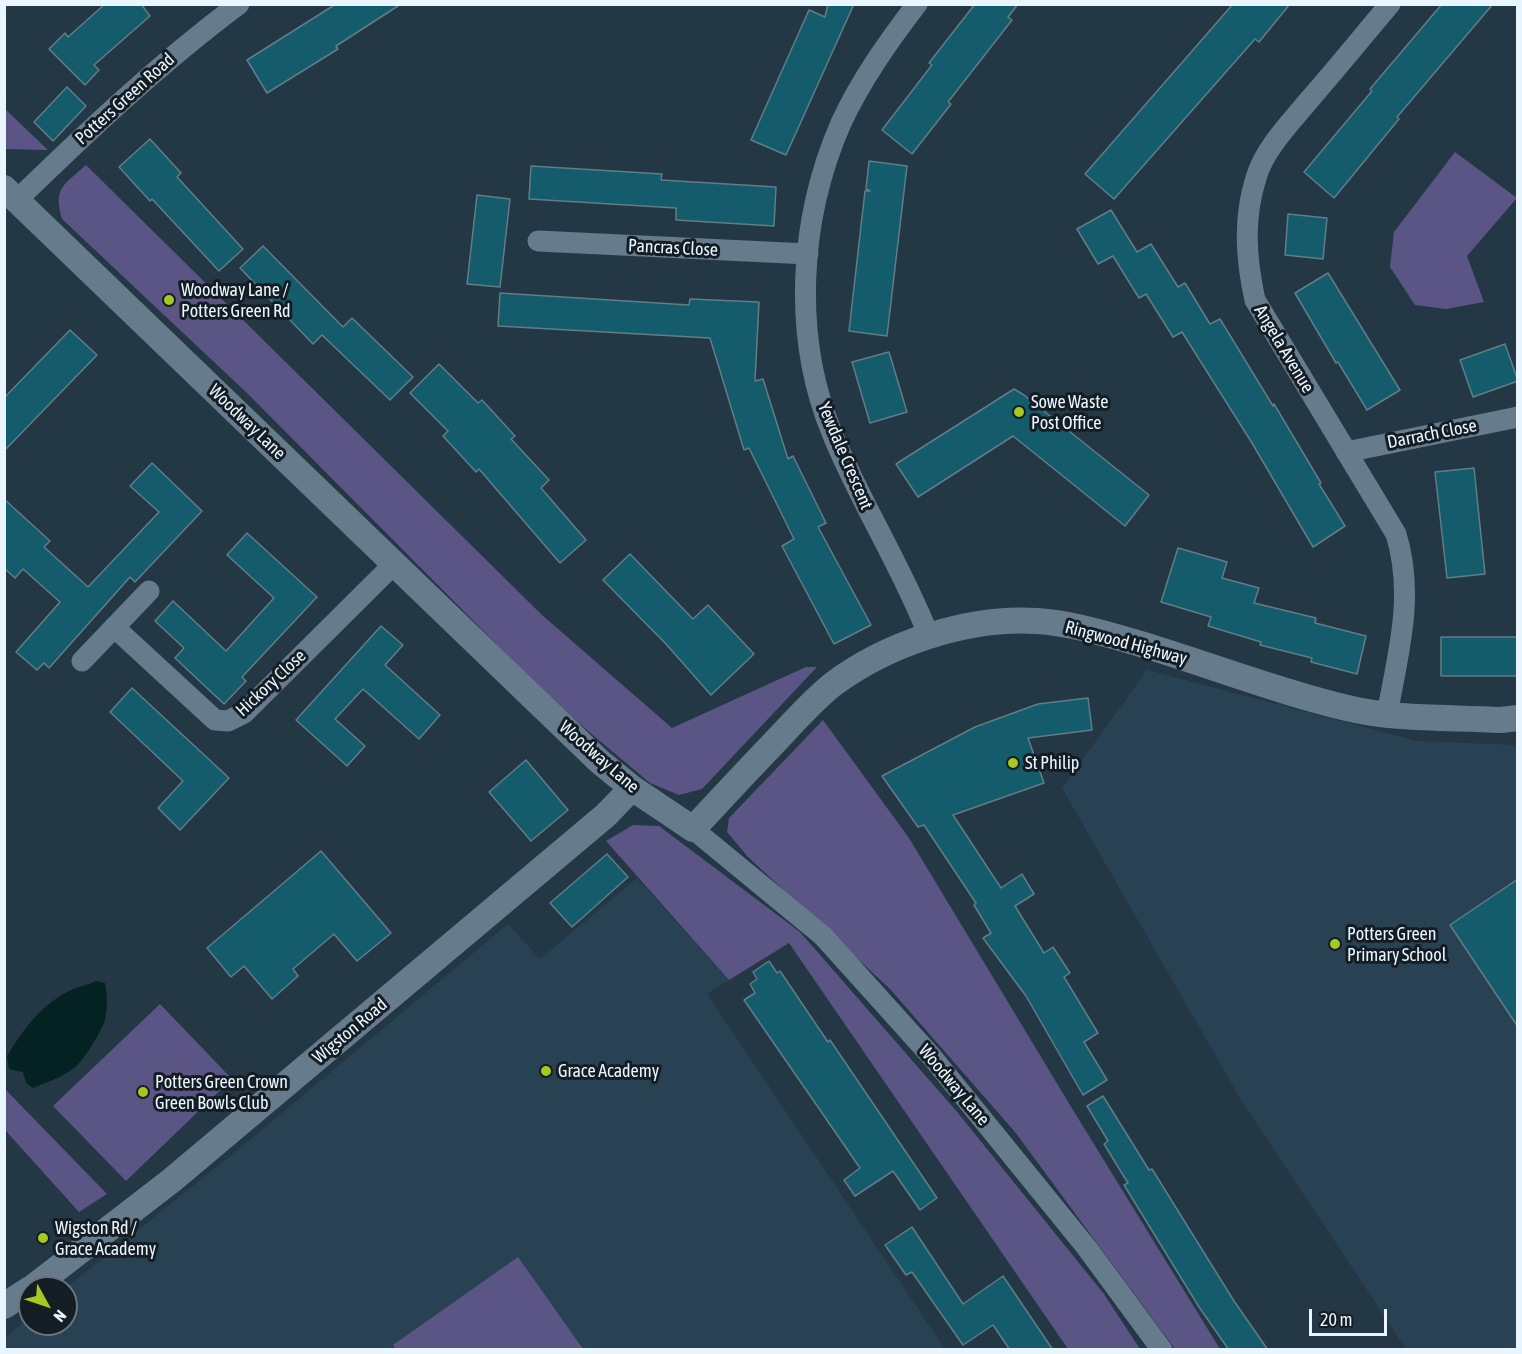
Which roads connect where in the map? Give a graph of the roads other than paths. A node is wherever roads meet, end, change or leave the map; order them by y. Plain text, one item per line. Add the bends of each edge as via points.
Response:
1 (239, 4) edge
2 (917, 4) edge
3 (1390, 4) edge
4 (11, 194) edge
5 (538, 241) dead end
6 (808, 254) junction
7 (1518, 417) edge
8 (1346, 452) junction
9 (395, 563) junction
10 (149, 591) dead end
11 (114, 627) junction
12 (928, 634) junction
13 (82, 661) dead end
14 (1387, 715) junction
15 (1518, 718) edge
16 (632, 788) junction
17 (693, 829) junction
18 (48, 1276) edge
19 (18, 1297) edge
20 (4, 1306) edge
21 (1162, 1350) edge

1 - 4 street, Potters Green Road via 191,40
2 - 6 street, Yewdale Crescent via 881,51 842,123 814,207
3 - 8 street, Angela Avenue via 1269,152 1256,175 1249,207 1246,245 1255,300
4 - 9 street, Woodway Lane
5 - 6 street, Pancras Close
6 - 12 street, Yewdale Crescent via 807,330 814,375 831,432
7 - 8 street, Darrach Close
8 - 14 street, Angela Avenue via 1396,534 1404,557 1405,614
9 - 11 street, Hickory Close via 260,699 228,721 215,720
9 - 16 street, Woodway Lane via 511,678
10 - 11 street
11 - 13 street
12 - 14 street, Ringwood Highway via 1006,621 1070,626 1148,646 1307,698
12 - 17 street, Ringwood Highway via 863,665 833,685 803,711
14 - 15 street, Ringwood Highway
16 - 17 street, Woodway Lane
16 - 18 street, Wigston Road via 606,815 172,1180
17 - 21 street, Woodway Lane via 823,936 933,1057 1087,1248
19 - 20 street, Wigston Road

